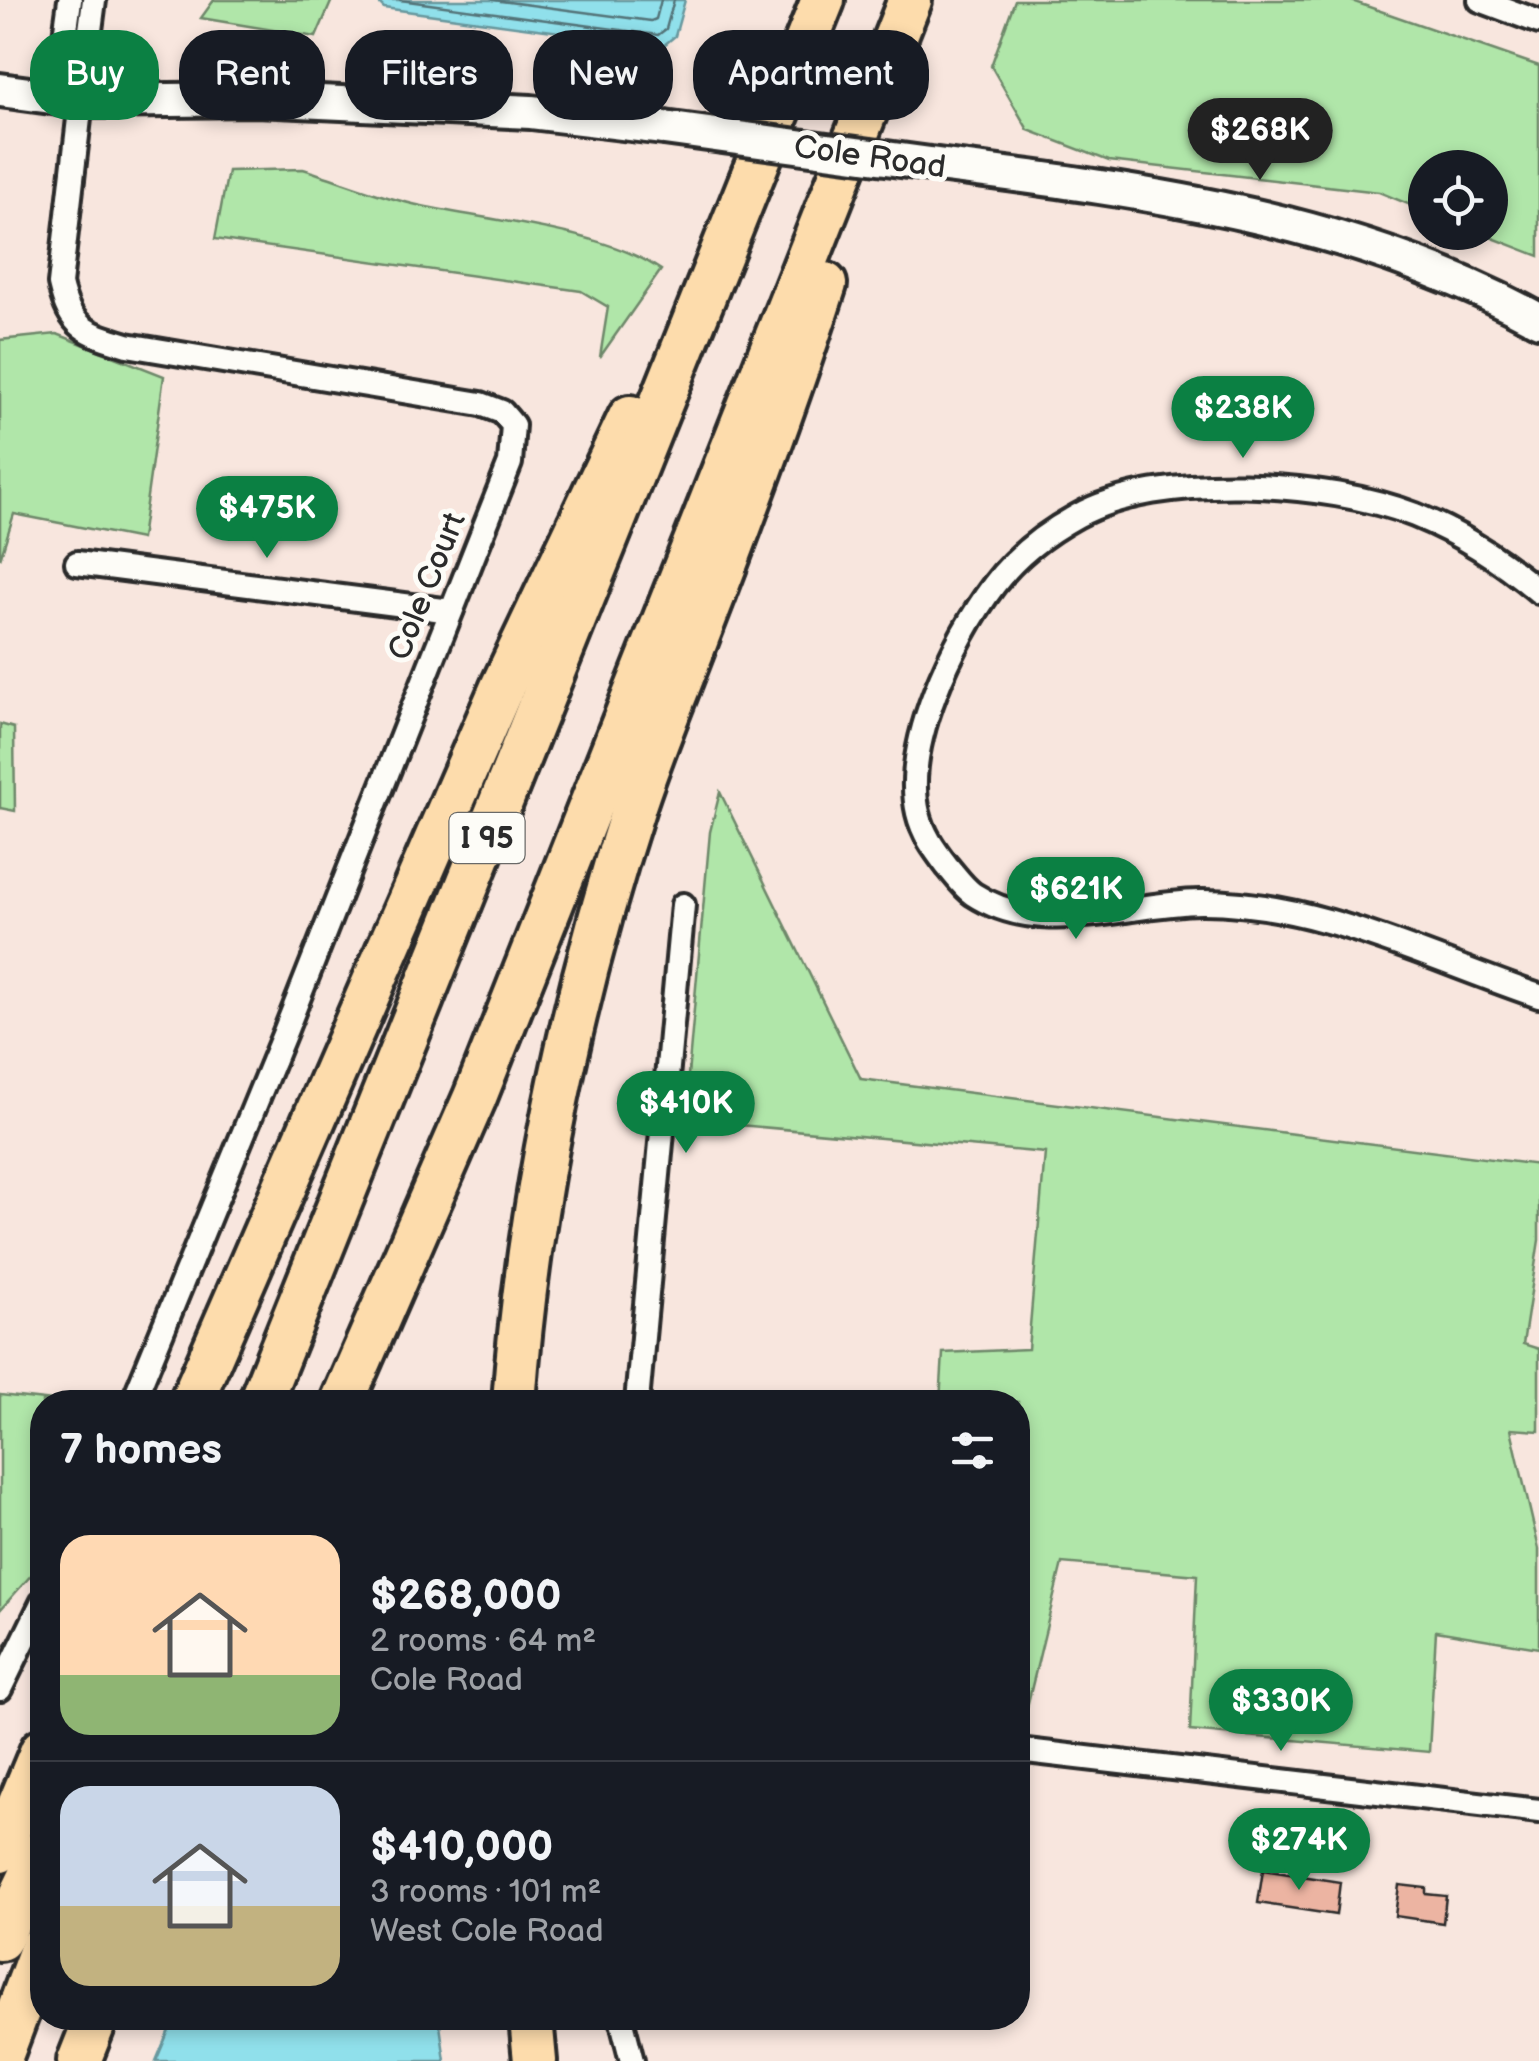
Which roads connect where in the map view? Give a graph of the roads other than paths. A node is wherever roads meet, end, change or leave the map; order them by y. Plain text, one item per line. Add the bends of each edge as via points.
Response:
1 (823, 0) edge
2 (910, 0) edge
3 (1489, 2) edge
4 (69, 5) edge
5 (93, 6) edge
6 (1539, 22) edge
7 (66, 30) edge
8 (0, 90) edge
9 (30, 94) edge
10 (159, 100) edge
11 (72, 120) edge
12 (859, 128) junction
13 (713, 274) junction
14 (1539, 320) edge
15 (77, 562) dead end
16 (1539, 592) edge
17 (451, 611) junction
18 (683, 905) dead end
19 (1539, 996) edge
20 (138, 1390) edge
21 (196, 1390) edge
22 (265, 1390) edge
23 (347, 1390) edge
24 (515, 1390) edge
25 (638, 1390) edge
26 (30, 1628) edge
27 (0, 1689) edge
28 (1030, 1751) edge
29 (30, 1779) edge
30 (1539, 1811) edge
31 (0, 1851) edge
32 (30, 1877) edge
33 (0, 1939) edge
34 (30, 1979) edge
35 (91, 2030) edge
36 (532, 2030) edge
37 (624, 2030) edge
38 (0, 2059) edge
39 (79, 2061) edge
40 (535, 2061) edge
41 (632, 2061) edge

1 - 13 highway, I 95
2 - 12 highway, I 95
3 - 6 street
4 - 5 street
4 - 7 street
8 - 9 street, Cole Road
10 - 14 street, Cole Road, bridge via 512,111 1130,189 1276,218 1414,261
11 - 17 street, Cole Court via 60,284 65,308 82,328 127,345 481,404 514,425 510,463
12 - 23 highway, I 95 via 474,1097
12 - 24 highway via 841,232 790,391 636,800 592,950 546,1152
13 - 21 highway via 615,442 354,1020
13 - 22 highway, I 95
15 - 17 street
16 - 19 street via 1467,541 1383,504 1191,486 1134,494 1077,516 996,582 973,614 926,723 915,788 929,844 972,894 1032,916 1198,902 1297,912
17 - 20 street, Cole Court
18 - 25 street
26 - 27 street
28 - 30 street
29 - 31 highway
32 - 33 highway
34 - 38 highway
35 - 39 highway
36 - 40 highway
37 - 41 street

